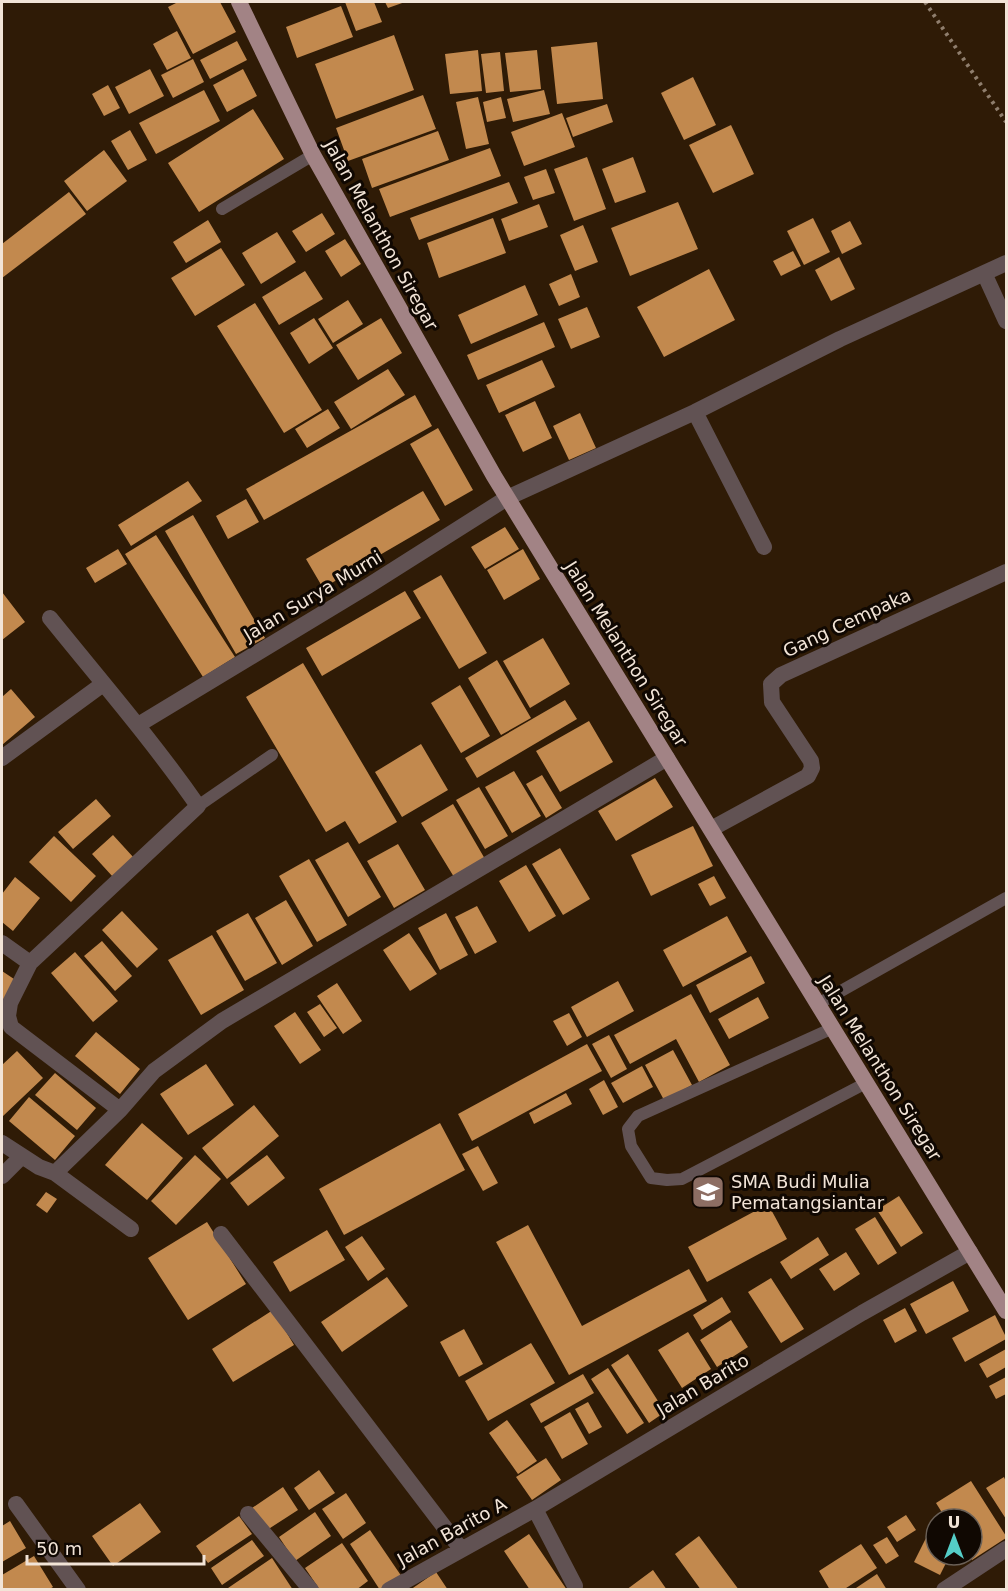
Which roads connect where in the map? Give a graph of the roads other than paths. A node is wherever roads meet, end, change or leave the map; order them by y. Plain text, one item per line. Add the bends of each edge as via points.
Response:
1 (239, 2) edge
2 (313, 155) junction
3 (222, 209) dead end
4 (1006, 263) edge
5 (984, 273) junction
6 (1006, 321) edge
7 (694, 412) junction
8 (507, 498) junction
9 (764, 547) dead end
10 (1006, 572) edge
11 (50, 618) dead end
12 (103, 684) junction
13 (138, 725) junction
14 (272, 755) dead end
15 (2, 758) edge
16 (667, 758) junction
17 (198, 806) junction
18 (711, 830) junction
19 (1006, 898) edge
20 (2, 943) edge
21 (30, 963) junction
22 (818, 1004) junction
23 (833, 1028) junction
24 (866, 1083) junction
25 (120, 1110) junction
26 (2, 1143) edge
27 (21, 1157) junction
28 (55, 1173) junction
29 (2, 1176) edge
30 (131, 1229) dead end
31 (220, 1234) dead end
32 (970, 1252) junction
33 (1006, 1311) edge
34 (16, 1504) dead end
35 (535, 1509) junction
36 (248, 1514) dead end
37 (461, 1549) junction
38 (1006, 1549) edge
39 (78, 1590) edge
40 (311, 1590) edge
41 (388, 1590) edge
42 (574, 1590) edge
43 (944, 1590) edge

1 - 2 main road, Jalan Melanthon Siregar
2 - 3 lane
2 - 8 main road, Jalan Melanthon Siregar
4 - 5 street, Jalan Surya Murni
5 - 6 street
5 - 7 street, Jalan Surya Murni
7 - 8 street, Jalan Surya Murni
7 - 9 street
8 - 13 street, Jalan Surya Murni
8 - 16 main road, Jalan Melanthon Siregar
10 - 18 street, Gang Cempaka via 781,675 771,684 772,702 812,768 808,776
11 - 12 street
12 - 13 street
12 - 15 street
13 - 17 street
14 - 17 lane
16 - 18 main road, Jalan Melanthon Siregar
16 - 25 street via 222,1022 154,1071
17 - 21 street
18 - 22 main road, Jalan Melanthon Siregar
19 - 22 lane
20 - 21 street
21 - 25 street via 10,1003 11,1027
22 - 23 main road, Jalan Melanthon Siregar
23 - 24 main road, Jalan Melanthon Siregar
23 - 24 lane via 638,1116 628,1129 631,1146 651,1178 682,1179
24 - 32 main road, Jalan Melanthon Siregar
25 - 28 street
26 - 27 street
27 - 28 street
27 - 29 street
28 - 30 street
31 - 37 street
32 - 33 main road, Jalan Melanthon Siregar
32 - 35 street, Jalan Barito
34 - 39 street
35 - 37 street, Jalan Barito A
35 - 42 street
36 - 40 street
37 - 41 street, Jalan Barito A
38 - 43 street

